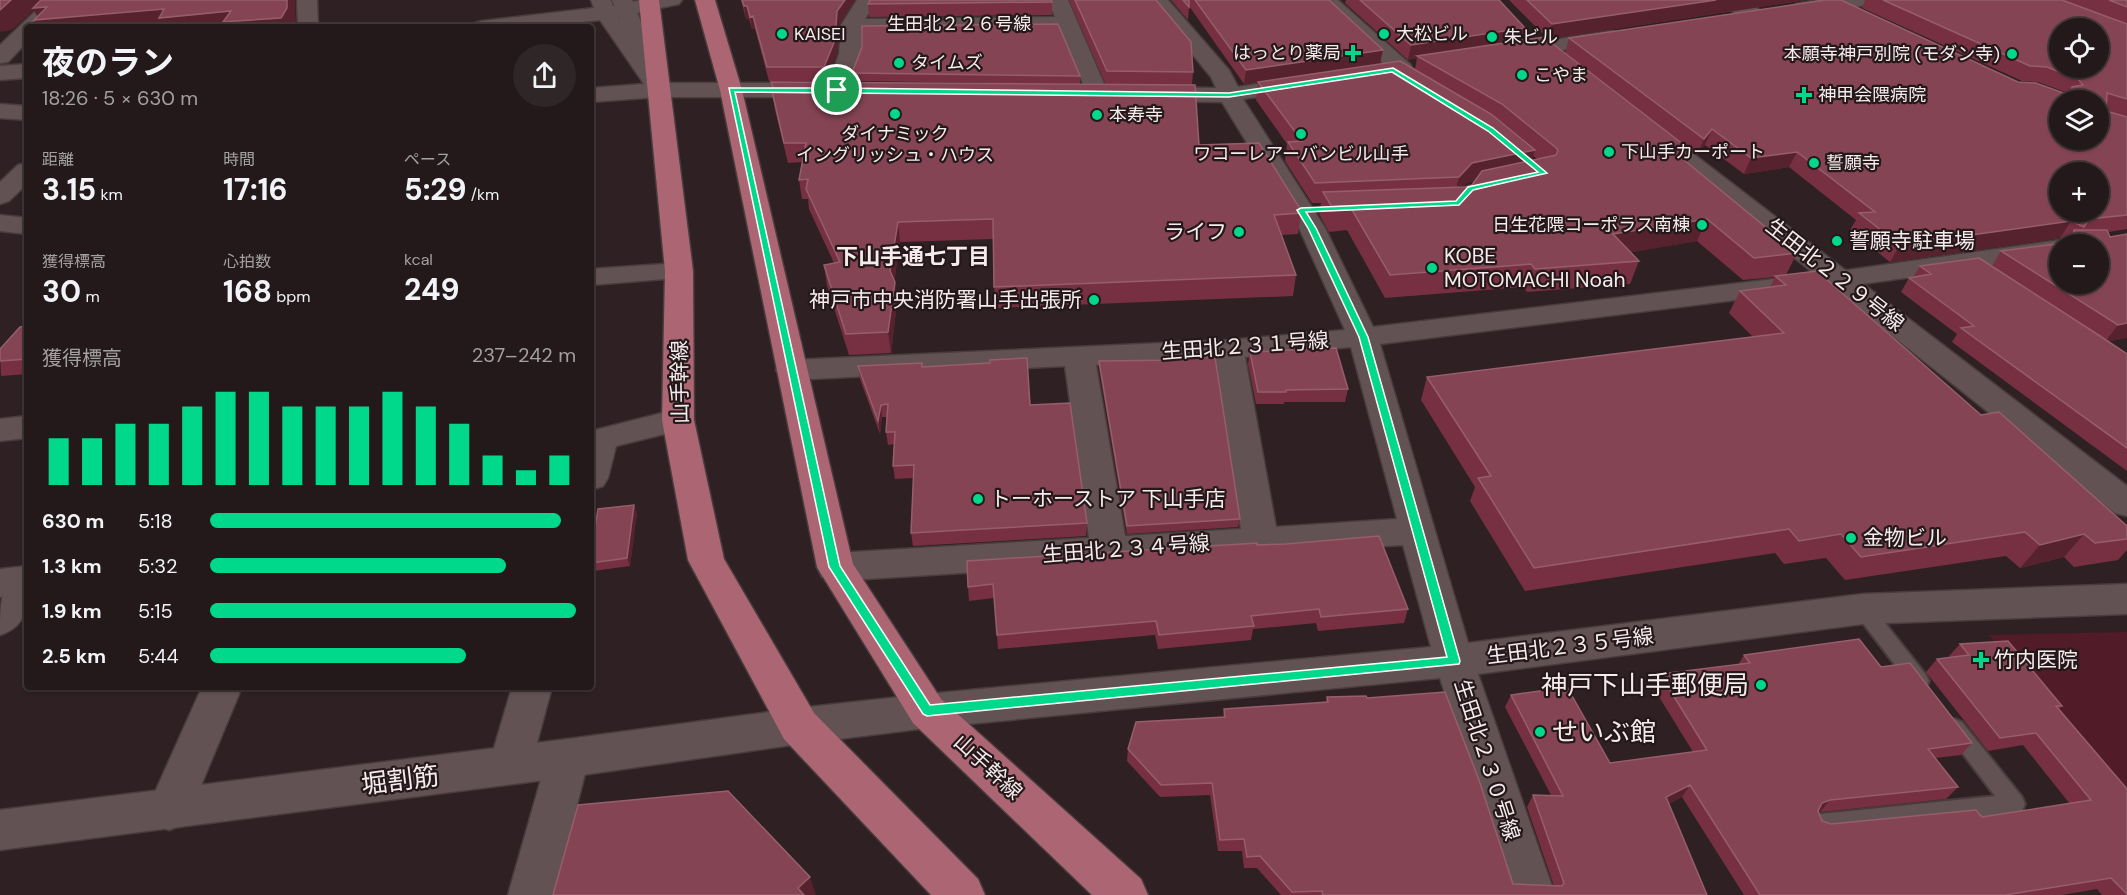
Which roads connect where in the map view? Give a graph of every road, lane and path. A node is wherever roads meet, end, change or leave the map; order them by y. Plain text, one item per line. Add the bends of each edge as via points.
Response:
1 (58, 0) edge
2 (308, 0) edge
3 (672, 0) edge
4 (705, 0) edge
5 (867, 0) edge
6 (1058, 0) edge
7 (1158, 0) edge
8 (1327, 0) edge
9 (1726, 0) edge
10 (649, 2) edge
11 (1853, 5) edge
12 (613, 6) edge
13 (1755, 16) junction
14 (1719, 21) edge
15 (1067, 23) junction
16 (34, 24) edge
17 (308, 24) edge
18 (501, 24) edge
19 (851, 25) junction
20 (24, 33) edge
21 (1636, 34) edge
22 (1534, 41) junction
23 (1495, 55) edge
24 (0, 57) edge
25 (1570, 70) edge
26 (24, 71) edge
27 (1403, 72) edge
28 (0, 73) edge
29 (1323, 81) edge
30 (658, 90) junction
31 (731, 90) junction
32 (837, 90) junction
33 (860, 90) edge
34 (1073, 93) edge
35 (1097, 93) junction
36 (594, 95) edge
37 (1229, 95) junction
38 (0, 111) edge
39 (24, 113) edge
40 (1636, 121) edge
41 (24, 173) edge
42 (0, 196) edge
43 (0, 223) edge
44 (24, 226) edge
45 (2049, 251) edge
46 (679, 272) junction
47 (594, 277) edge
48 (1841, 279) junction
49 (1363, 337) junction
50 (1229, 349) junction
51 (1079, 356) junction
52 (791, 370) junction
53 (678, 420) junction
54 (24, 427) edge
55 (0, 430) edge
56 (594, 467) edge
57 (2127, 504) edge
58 (1418, 531) junction
59 (1261, 540) junction
60 (1109, 550) junction
61 (835, 567) junction
62 (18, 581) edge
63 (2127, 599) edge
64 (1863, 609) junction
65 (0, 620) edge
66 (1454, 661) junction
67 (221, 690) edge
68 (531, 690) edge
69 (927, 711) junction
70 (799, 726) junction
71 (568, 758) junction
72 (510, 765) junction
73 (169, 810) junction
74 (1821, 824) edge
75 (0, 830) edge
76 (531, 895) edge
77 (962, 895) edge
78 (1125, 895) edge
79 (1532, 895) edge

1 - 16 street
2 - 17 street
3 - 10 street
4 - 31 main road, 山手幹線
5 - 19 street
6 - 15 street
7 - 37 street, 生田北２３０号線 via 1221,75
8 - 27 street
9 - 13 street
10 - 12 street
10 - 30 main road, 山手幹線
11 - 13 street
12 - 18 street
12 - 30 street
13 - 14 street
15 - 19 street, 生田北２２６号線
15 - 35 street
19 - 32 street via 850,54
20 - 24 street
21 - 22 street
22 - 23 street
22 - 25 street
26 - 28 street
29 - 37 street
30 - 31 street
30 - 36 street
30 - 46 main road, 山手幹線
31 - 32 street
31 - 52 main road, 山手幹線
32 - 33 street
34 - 35 street
35 - 37 street
37 - 49 street, 生田北２３０号線 via 1306,210
38 - 39 street
40 - 48 street, 生田北２２９号線
41 - 42 street
43 - 44 street
45 - 48 street, 生田北２３１号線 via 1979,267
46 - 47 street
46 - 53 main road, 山手幹線
48 - 49 street, 生田北２３１号線
48 - 57 street, 生田北２２９号線
49 - 50 street, 生田北２３１号線
49 - 58 street, 生田北２３０号線
50 - 51 street, 生田北２３１号線
50 - 59 street
51 - 52 street, 生田北２３１号線
51 - 60 street
52 - 61 main road, 山手幹線
53 - 56 street via 602,439
53 - 70 main road, 山手幹線 via 706,560
54 - 55 street
58 - 59 street, 生田北２３４号線
58 - 66 street, 生田北２３０号線
59 - 60 street, 生田北２３４号線
60 - 61 street, 生田北２３４号線
61 - 69 main road, 山手幹線
62 - 65 street
63 - 64 street, 生田北２３５号線
64 - 66 street, 生田北２３５号線
64 - 74 lane via 2014,804
66 - 69 street, 生田北２３５号線
66 - 79 street, 生田北２３０号線
67 - 73 street
68 - 72 street
69 - 70 street, 生田北２３５号線
69 - 78 main road, 山手幹線
70 - 71 street, 堀割筋
70 - 77 main road, 山手幹線
71 - 72 street, 堀割筋
71 - 76 street
72 - 73 street, 堀割筋
73 - 75 street, 堀割筋

